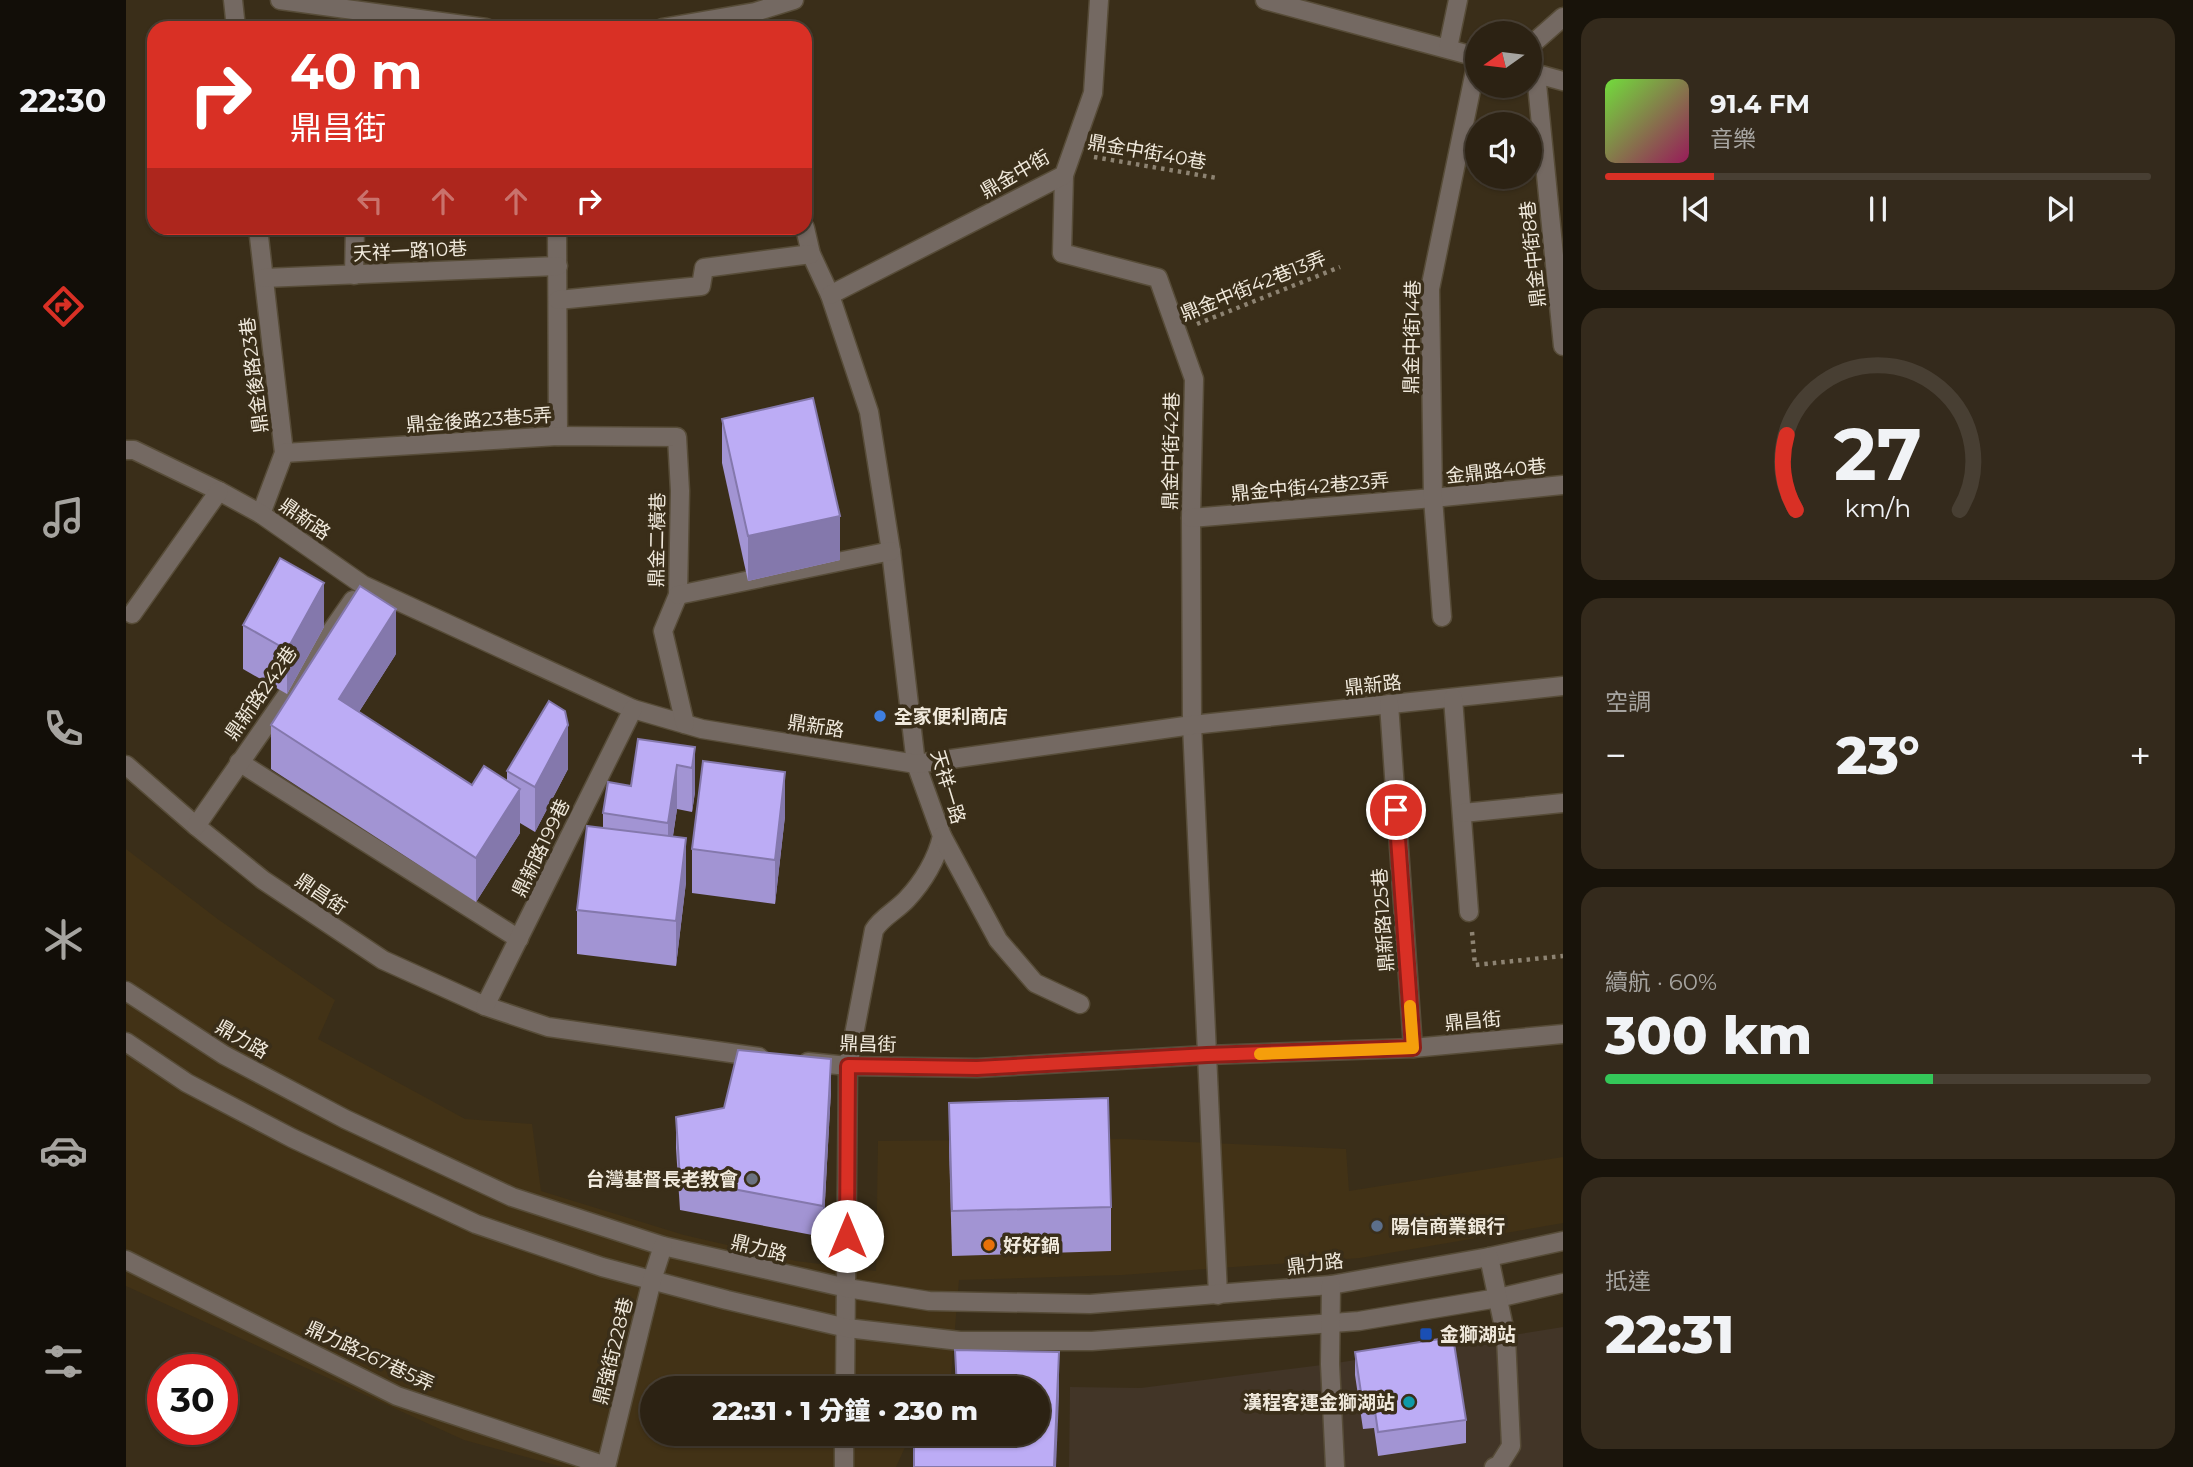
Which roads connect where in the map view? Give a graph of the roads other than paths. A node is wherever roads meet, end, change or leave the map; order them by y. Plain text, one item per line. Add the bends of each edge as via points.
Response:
1 (233, 0) edge
2 (280, 0) edge
3 (794, 0) edge
4 (1099, 0) edge
5 (1265, 0) edge
6 (1458, 0) edge
7 (1563, 16) edge
8 (757, 20) edge
9 (235, 21) edge
10 (434, 21) edge
11 (1542, 35) edge
12 (1448, 48) junction
13 (1465, 54) edge
14 (1542, 75) edge
15 (1563, 81) edge
16 (1469, 98) edge
17 (1536, 98) edge
18 (1064, 175) junction
19 (259, 235) edge
20 (355, 235) edge
21 (557, 235) edge
22 (807, 235) edge
23 (811, 254) junction
24 (558, 266) junction
25 (354, 275) junction
26 (264, 278) junction
27 (830, 295) junction
28 (558, 300) junction
29 (1563, 346) edge
30 (558, 436) junction
31 (677, 437) joint
32 (126, 450) edge
33 (284, 453) junction
34 (1563, 485) edge
35 (219, 491) junction
36 (1433, 498) junction
37 (261, 514) junction
38 (1191, 518) junction
39 (891, 551) junction
40 (363, 586) junction
41 (678, 595) junction
42 (132, 614) dead end
43 (1442, 617) dead end
44 (1563, 686) edge
45 (1453, 698) junction
46 (1389, 704) junction
47 (634, 709) junction
48 (685, 724) junction
49 (1192, 725) junction
50 (239, 762) junction
51 (916, 764) junction
52 (126, 765) edge
53 (1563, 803) edge
54 (1463, 813) junction
55 (196, 826) junction
56 (942, 836) junction
57 (1469, 912) road end
58 (519, 939) junction
59 (126, 991) edge
60 (1080, 1004) dead end
61 (485, 1006) junction
62 (1563, 1034) edge
63 (126, 1042) edge
64 (1413, 1048) junction
65 (1207, 1055) junction
66 (848, 1066) junction
67 (1563, 1241) edge
68 (663, 1246) junction
69 (1489, 1257) junction
70 (126, 1261) edge
71 (652, 1280) junction
72 (1563, 1283) edge
73 (1331, 1285) junction
74 (848, 1288) junction
75 (1218, 1295) junction
76 (1498, 1298) junction
77 (1332, 1324) junction
78 (847, 1328) junction
79 (845, 1376) edge
80 (844, 1446) edge
81 (606, 1467) edge
82 (844, 1467) edge
83 (1335, 1467) edge
84 (1494, 1467) edge

1 - 9 street
2 - 10 street
3 - 8 street
4 - 18 street, 鼎金中街 via 1093,93
5 - 12 street
6 - 12 street
7 - 11 street
12 - 13 street
14 - 15 street
16 - 36 street, 鼎金中街14巷 via 1430,289
17 - 29 street, 鼎金中街8巷
18 - 27 street, 鼎金中街
18 - 38 street, 鼎金中街42巷 via 1062,253 1158,278 1194,379
19 - 26 street, 鼎金後路23巷
20 - 25 street
21 - 24 street
22 - 23 street, 天祥一路
23 - 27 street, 天祥一路
23 - 28 street via 704,268 701,286
24 - 25 street, 天祥一路10巷
24 - 28 street
25 - 26 street, 天祥一路10巷
26 - 33 street, 鼎金後路23巷
27 - 39 street, 天祥一路 via 869,412
28 - 30 street
30 - 31 street, 鼎金後路23巷5弄
30 - 33 street, 鼎金後路23巷5弄
31 - 41 street, 鼎金二橫巷
32 - 35 street, 鼎新路
33 - 37 street, 鼎金後路23巷
34 - 36 street, 金鼎路40巷
35 - 37 street, 鼎新路
35 - 42 street
36 - 38 street, 鼎金中街42巷23弄
36 - 43 street, 鼎金中街14巷
37 - 40 street, 鼎新路
38 - 49 street, 鼎金中街42巷
39 - 41 street
39 - 51 street, 天祥一路
40 - 47 street, 鼎新路
40 - 50 street, 鼎新路242巷
41 - 48 street, 鼎金二橫巷 via 663,631
44 - 45 street, 鼎新路
45 - 46 street, 鼎新路
45 - 54 street
46 - 49 street, 鼎新路
46 - 64 street, 鼎新路125巷
47 - 48 street, 鼎新路
47 - 58 street, 鼎新路199巷
48 - 51 street, 鼎新路
49 - 51 street, 鼎新路
49 - 65 street, 鼎金中街42巷
50 - 55 street, 鼎新路242巷
50 - 58 street
51 - 56 street, 天祥一路
52 - 55 street, 鼎昌街
53 - 54 street
54 - 57 street
55 - 61 street, 鼎昌街 via 263,880 383,960
56 - 60 street via 998,940 1035,983
56 - 66 street, 天祥一路 via 930,868 907,899 873,930
58 - 61 street, 鼎新路199巷
59 - 68 street, 鼎力路 via 224,1055 345,1119 512,1198
61 - 66 street, 鼎昌街 via 548,1027
62 - 64 street, 鼎昌街
63 - 71 street via 187,1083 292,1138 477,1224
64 - 65 street, 鼎昌街
65 - 66 street, 鼎昌街 via 977,1068
65 - 75 street, 鼎金中街42巷
66 - 74 street, 天祥一路
67 - 69 street, 鼎力路
68 - 71 street, 鼎強街228巷
68 - 74 street, 鼎力路
69 - 73 street, 鼎力路
69 - 76 street
70 - 81 street, 鼎力路267巷5弄 via 397,1396
71 - 78 street
71 - 81 street, 鼎強街228巷
72 - 76 street
73 - 75 street, 鼎力路
73 - 77 street
74 - 75 street, 鼎力路 via 929,1301 1076,1304
74 - 78 street, 天祥一路
76 - 77 street
76 - 84 street via 1506,1337 1511,1446
77 - 78 street via 1079,1341 960,1341
77 - 83 street
78 - 79 street, 天祥一路
80 - 82 street

